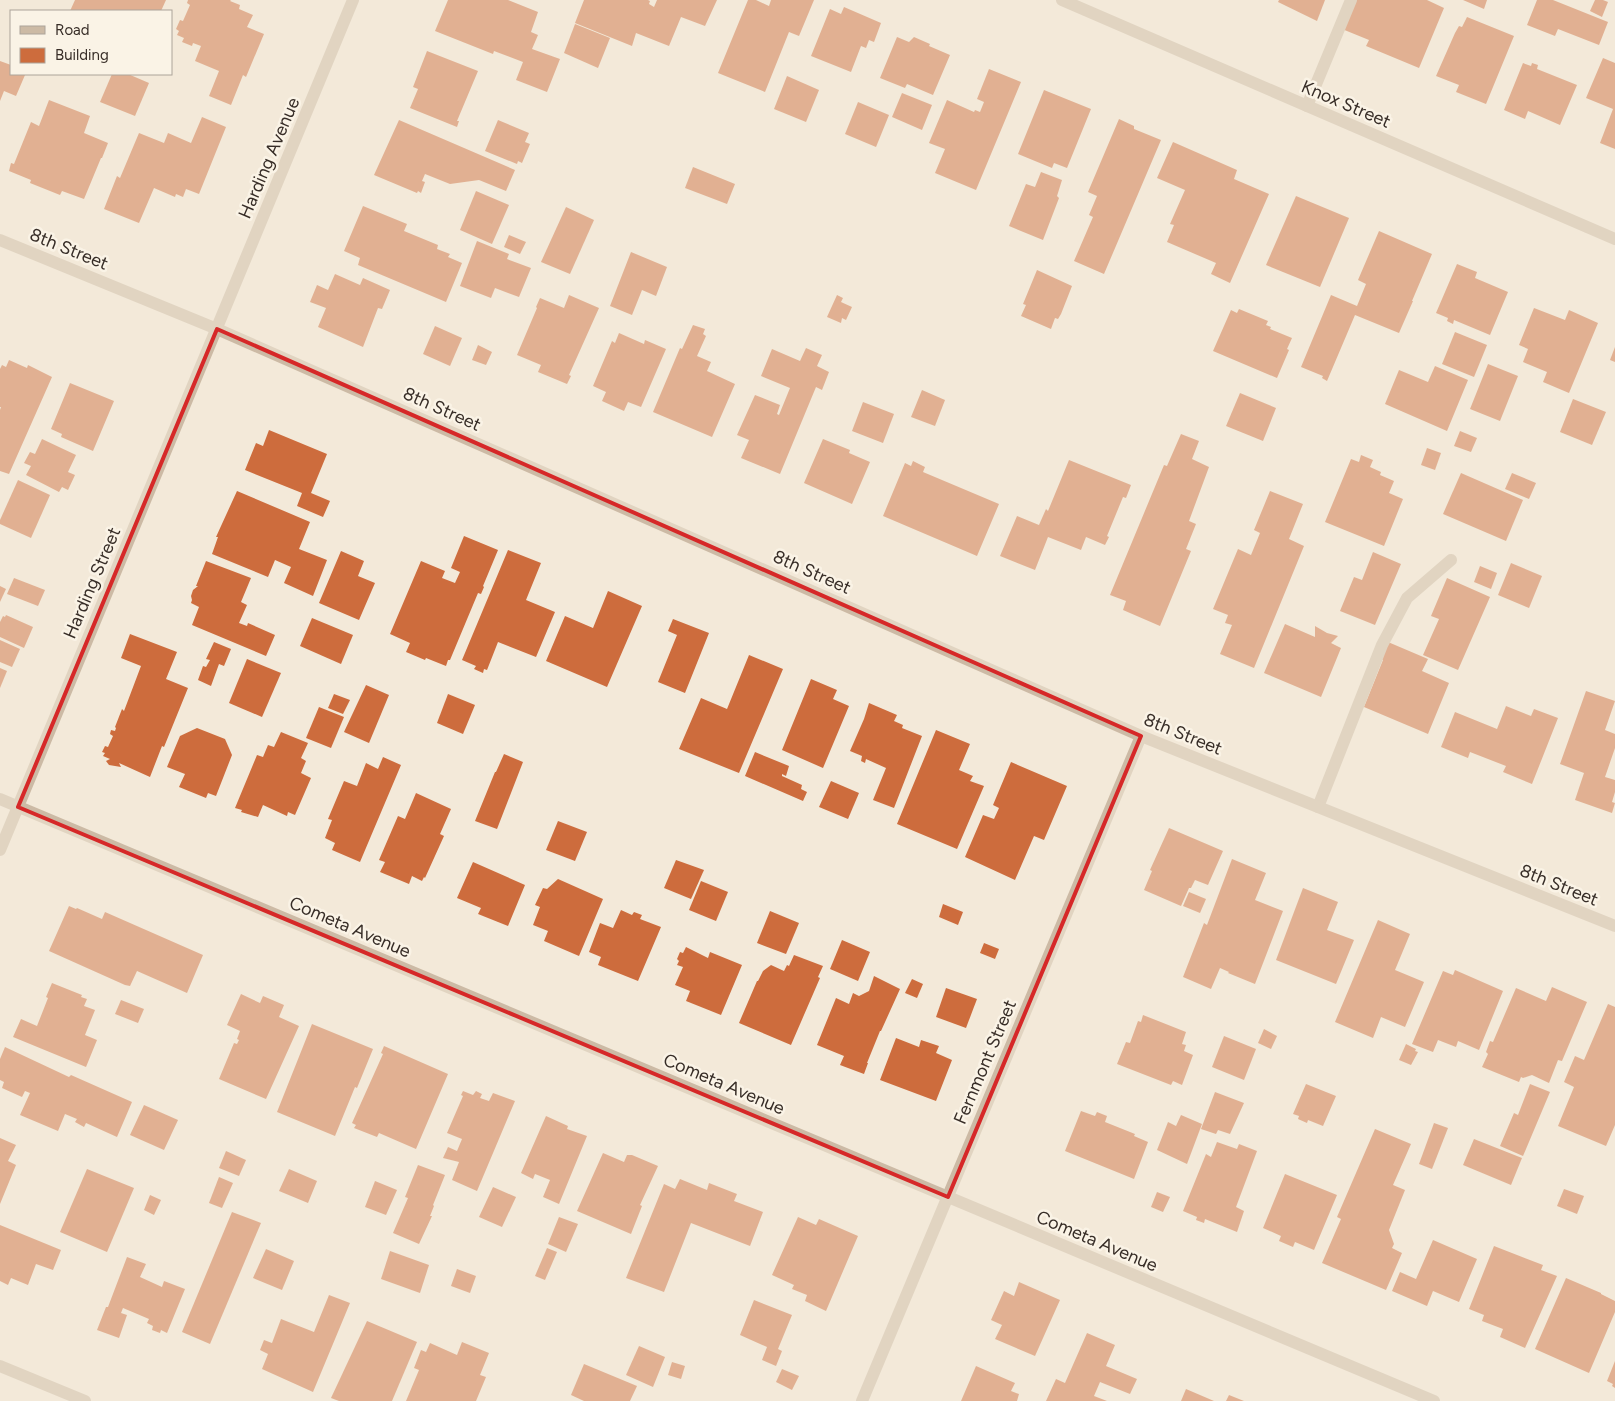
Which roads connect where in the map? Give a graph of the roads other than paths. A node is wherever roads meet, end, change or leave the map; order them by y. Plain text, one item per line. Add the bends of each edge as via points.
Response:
1 (354, 0) edge
2 (1062, 0) edge
3 (1351, 0) edge
4 (1307, 106) junction
5 (0, 240) edge
6 (1615, 240) edge
7 (217, 329) junction
8 (1451, 560) dead end
9 (1140, 736) junction
10 (0, 799) edge
11 (18, 807) junction
12 (1318, 807) junction
13 (0, 850) edge
14 (1615, 926) edge
15 (948, 1197) junction
16 (0, 1366) edge
17 (85, 1401) edge
18 (862, 1401) edge
19 (1434, 1401) edge

1 - 7 street, Harding Avenue
2 - 4 street, Knox Street
3 - 4 street
4 - 6 street, Knox Street
5 - 7 street, 8th Street
7 - 9 street, 8th Street
7 - 11 street, Harding Street
8 - 12 street via 1407,598 1382,645
9 - 12 street, 8th Street
9 - 15 street, Fernmont Street
10 - 11 street, Cometa Avenue
11 - 13 street, Harding Street
11 - 15 street, Cometa Avenue
12 - 14 street, 8th Street
15 - 18 street, Fernmont Street
15 - 19 street, Cometa Avenue
16 - 17 street

